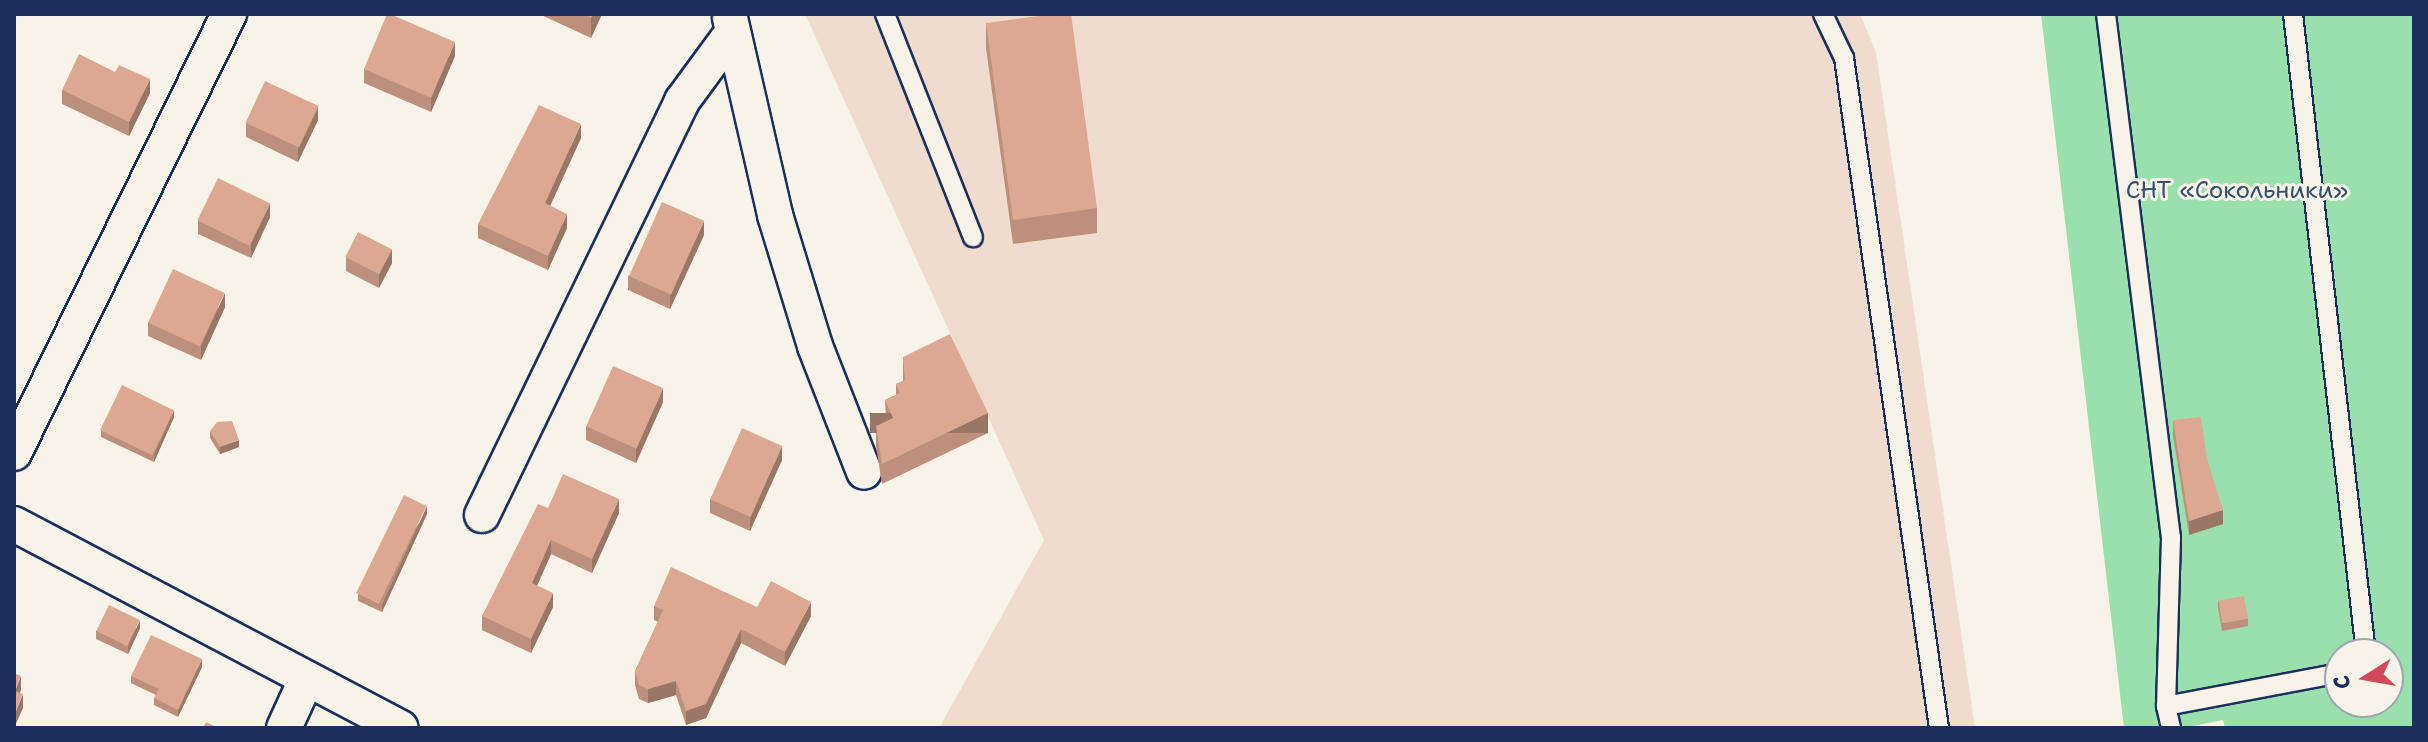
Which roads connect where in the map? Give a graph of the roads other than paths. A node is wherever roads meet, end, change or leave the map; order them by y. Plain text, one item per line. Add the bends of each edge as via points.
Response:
1 (229, 14) edge
2 (885, 14) edge
3 (1823, 14) edge
4 (2106, 14) edge
5 (2293, 14) edge
6 (731, 24) edge
7 (973, 237) dead end
8 (14, 453) edge
9 (864, 472) dead end
10 (482, 515) dead end
11 (14, 524) edge
12 (2364, 638) edge
13 (2324, 676) edge
14 (306, 680) junction
15 (2166, 706) junction
16 (284, 728) edge
17 (401, 728) edge
18 (1939, 728) edge
19 (2171, 728) edge

1 - 8 street
2 - 7 lane
3 - 18 lane via 1844,58
4 - 15 lane via 2171,538
5 - 12 lane
6 - 9 street via 775,215 815,346
6 - 10 street via 682,101
11 - 14 street
13 - 15 lane
14 - 16 street
14 - 17 street
15 - 19 lane

